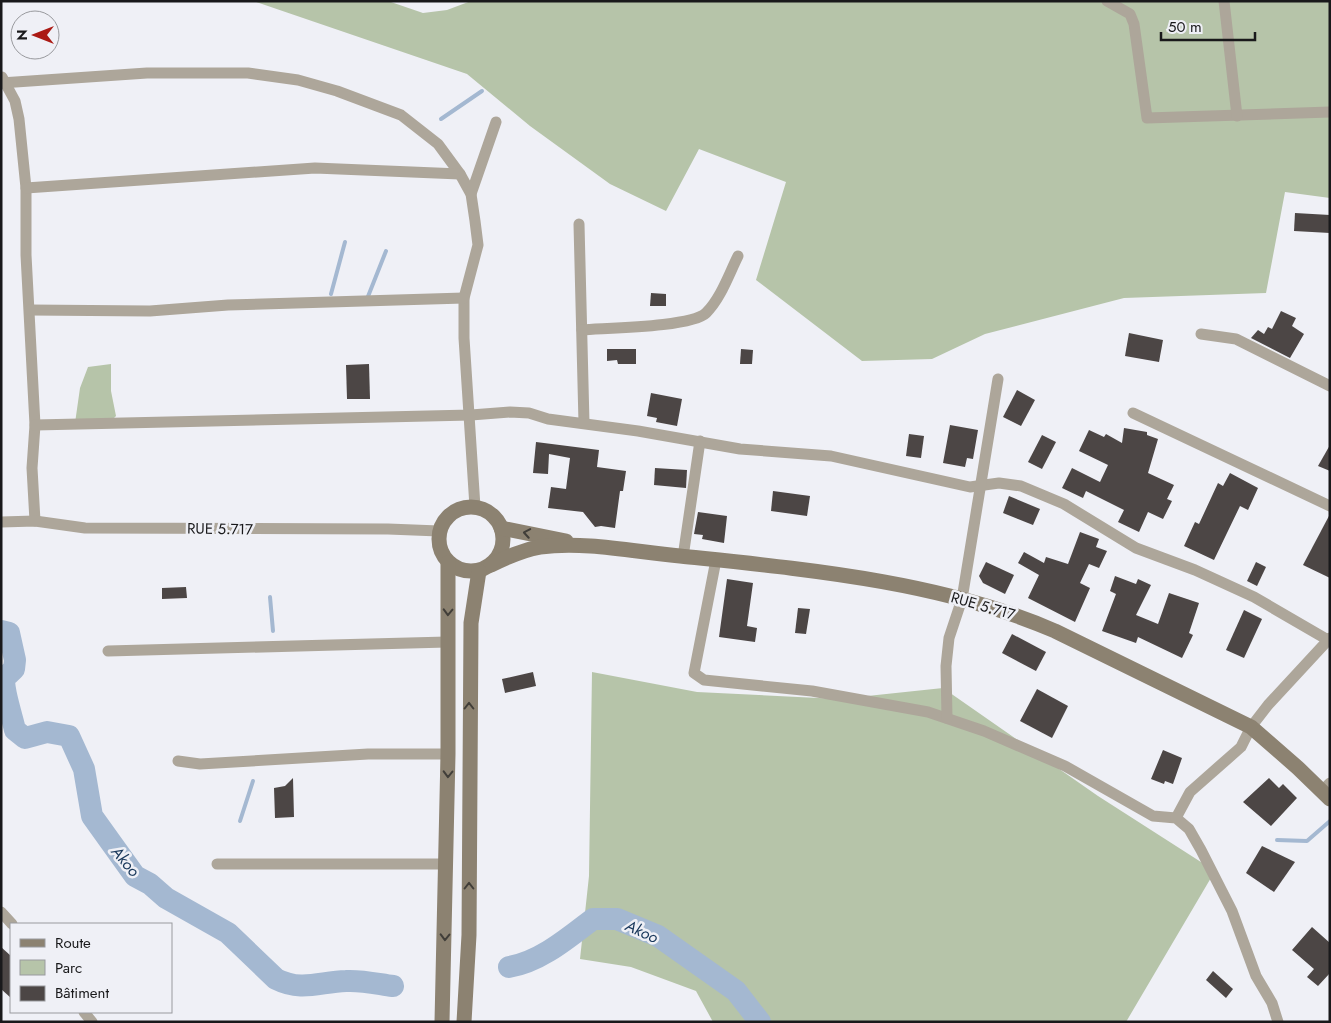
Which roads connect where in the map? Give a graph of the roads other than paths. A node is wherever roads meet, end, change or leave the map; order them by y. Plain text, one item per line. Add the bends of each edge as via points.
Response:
1 (1107, 1) edge
2 (1224, 1) edge
3 (2, 81) edge
4 (1330, 112) edge
5 (1237, 116) junction
6 (496, 122) dead end
7 (460, 174) junction
8 (26, 188) junction
9 (470, 194) junction
10 (579, 224) dead end
11 (738, 256) dead end
12 (464, 298) junction
13 (30, 310) junction
14 (582, 330) junction
15 (1201, 334) dead end
16 (998, 379) dead end
17 (1330, 386) edge
18 (1133, 413) dead end
19 (471, 415) junction
20 (584, 423) junction
21 (35, 425) junction
22 (700, 441) junction
23 (979, 486) junction
24 (1330, 506) edge
25 (475, 507) junction
26 (35, 521) junction
27 (1, 522) edge
28 (501, 528) junction
29 (439, 531) junction
30 (586, 547) junction
31 (683, 557) junction
32 (716, 560) junction
33 (448, 563) junction
34 (485, 568) junction
35 (962, 598) junction
36 (1329, 639) edge
37 (447, 642) junction
38 (108, 651) dead end
39 (947, 718) junction
40 (1251, 727) junction
41 (448, 754) junction
42 (178, 762) dead end
43 (1327, 791) edge
44 (1176, 818) junction
45 (217, 864) dead end
46 (446, 864) junction
47 (1, 912) edge
48 (11, 923) edge
49 (442, 1022) edge
50 (464, 1022) edge
51 (1278, 1022) edge

1 - 5 street via 1130,14 1134,24 1147,118
2 - 5 street
3 - 7 street via 196,72 248,72 298,80 338,90 401,115 438,144
3 - 8 street via 15,101
4 - 5 street
6 - 9 street
7 - 8 street via 315,168
7 - 9 street
8 - 13 street
9 - 12 street via 478,246
10 - 14 street
11 - 14 street via 705,314 688,322
12 - 13 street via 237,304 150,311
12 - 19 street
13 - 21 street
14 - 20 street
15 - 17 street via 1236,339
16 - 23 street
18 - 24 street
19 - 20 street via 529,413 548,419
19 - 21 street
19 - 25 street
20 - 22 street
21 - 26 street via 32,468
22 - 23 street via 740,449 831,456 970,487
22 - 31 street
23 - 35 street
23 - 36 street via 999,483 1021,486 1064,504 1136,548 1195,570
25 - 28 street via 491,514
25 - 29 street via 457,510 443,522
26 - 27 street, RUE 5.717
26 - 29 street, RUE 5.717 via 85,528
30 -> 28 street, RUE 5.717
28 - 34 street via 502,548
29 - 33 street via 440,548
30 - 31 street, RUE 5.717
30 - 34 street, RUE 5.717 via 541,547 516,553
31 - 32 street, RUE 5.717
32 - 35 street, RUE 5.717 via 796,567
32 - 39 street via 694,673 704,680 812,691
33 - 34 street via 469,572
33 -> 37 street
50 -> 34 street via 470,935 470,623
35 - 39 street via 949,638
35 - 40 street, RUE 5.717 via 1055,630
36 - 40 street
37 - 38 street
37 - 41 street
39 - 44 street via 1065,766 1153,816
40 - 43 street, RUE 5.717
40 - 44 street via 1241,747 1190,792
41 - 42 street via 368,754 200,764
41 -> 46 street
44 - 51 street via 1202,850 1232,911 1256,976 1272,1003
45 - 46 street
46 -> 49 street
47 - 48 street

